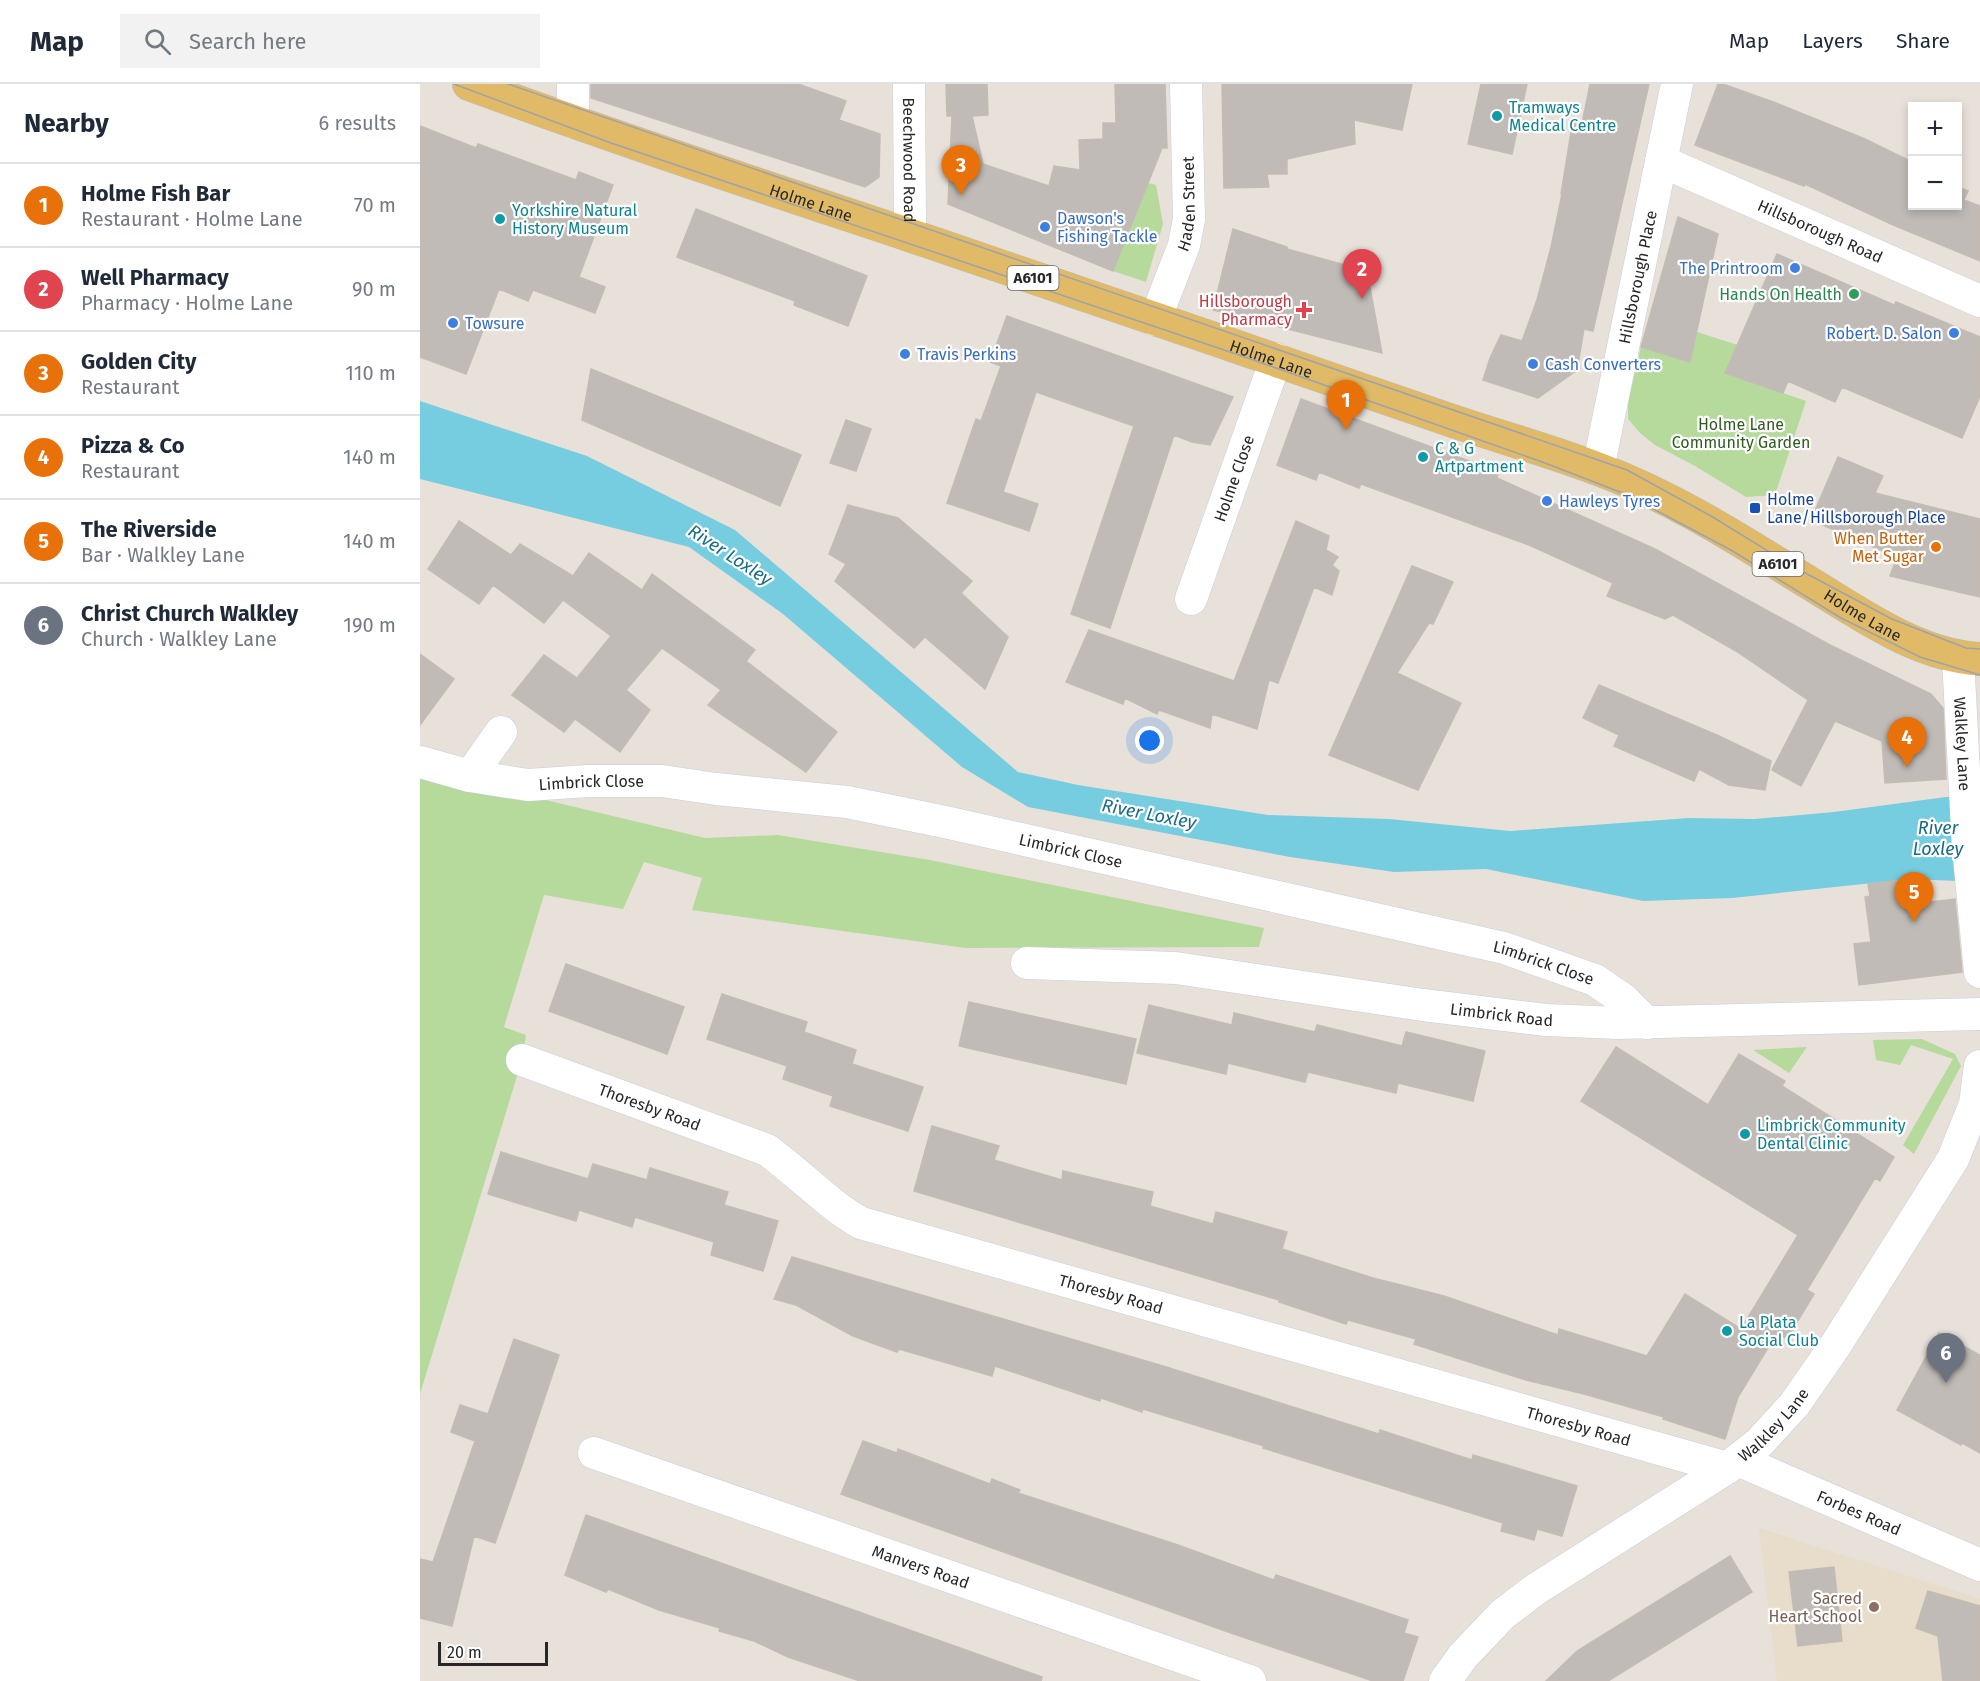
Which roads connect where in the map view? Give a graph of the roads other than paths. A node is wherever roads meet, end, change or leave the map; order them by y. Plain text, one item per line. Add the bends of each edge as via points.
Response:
1 (469, 84) edge
2 (573, 84) edge
3 (909, 84) edge
4 (1186, 84) edge
5 (1677, 84) edge
6 (573, 122) junction
7 (1661, 161) junction
8 (912, 236) junction
9 (1980, 301) edge
10 (1155, 320) junction
11 (1276, 359) junction
12 (1598, 469) junction
13 (1191, 599) dead end
14 (1969, 659) edge
15 (501, 732) dead end
16 (420, 762) edge
17 (470, 776) junction
18 (1027, 963) dead end
19 (1980, 972) edge
20 (1980, 1014) edge
21 (1647, 1023) junction
22 (522, 1060) dead end
23 (1980, 1066) edge
24 (594, 1453) dead end
25 (1732, 1464) junction
26 (1980, 1565) edge
27 (1250, 1681) edge
28 (1445, 1681) edge

1 - 6 main road, Holme Lane / A6101
2 - 6 street
3 - 8 street, Beechwood Road
4 - 10 street, Haden Street via 1189,219 1184,245
5 - 7 street, Hillsborough Place
6 - 8 main road, Holme Lane / A6101
7 - 9 street, Hillsborough Road
7 - 12 street, Hillsborough Place
8 - 10 main road, Holme Lane / A6101
10 - 11 main road, Holme Lane / A6101
11 - 12 main road, Holme Lane / A6101
11 - 13 street, Holme Close
12 - 14 main road, Holme Lane / A6101 via 1664,498 1906,639
14 - 19 street, Walkley Lane via 1965,788
15 - 17 street
16 - 17 street, Limbrick Close
17 - 21 street, Limbrick Close via 528,785 662,781 847,802 945,822 1504,948 1595,980 1624,1000
18 - 21 street, Limbrick Road via 1176,968 1546,1020
20 - 21 street, Limbrick Road
22 - 25 street, Thoresby Road via 767,1150 861,1223
23 - 25 street, Walkley Lane via 1974,1104 1953,1159 1836,1346 1794,1405 1759,1443
24 - 27 street, Manvers Road
25 - 26 street, Forbes Road
25 - 28 street, Walkley Lane via 1536,1589 1503,1614

